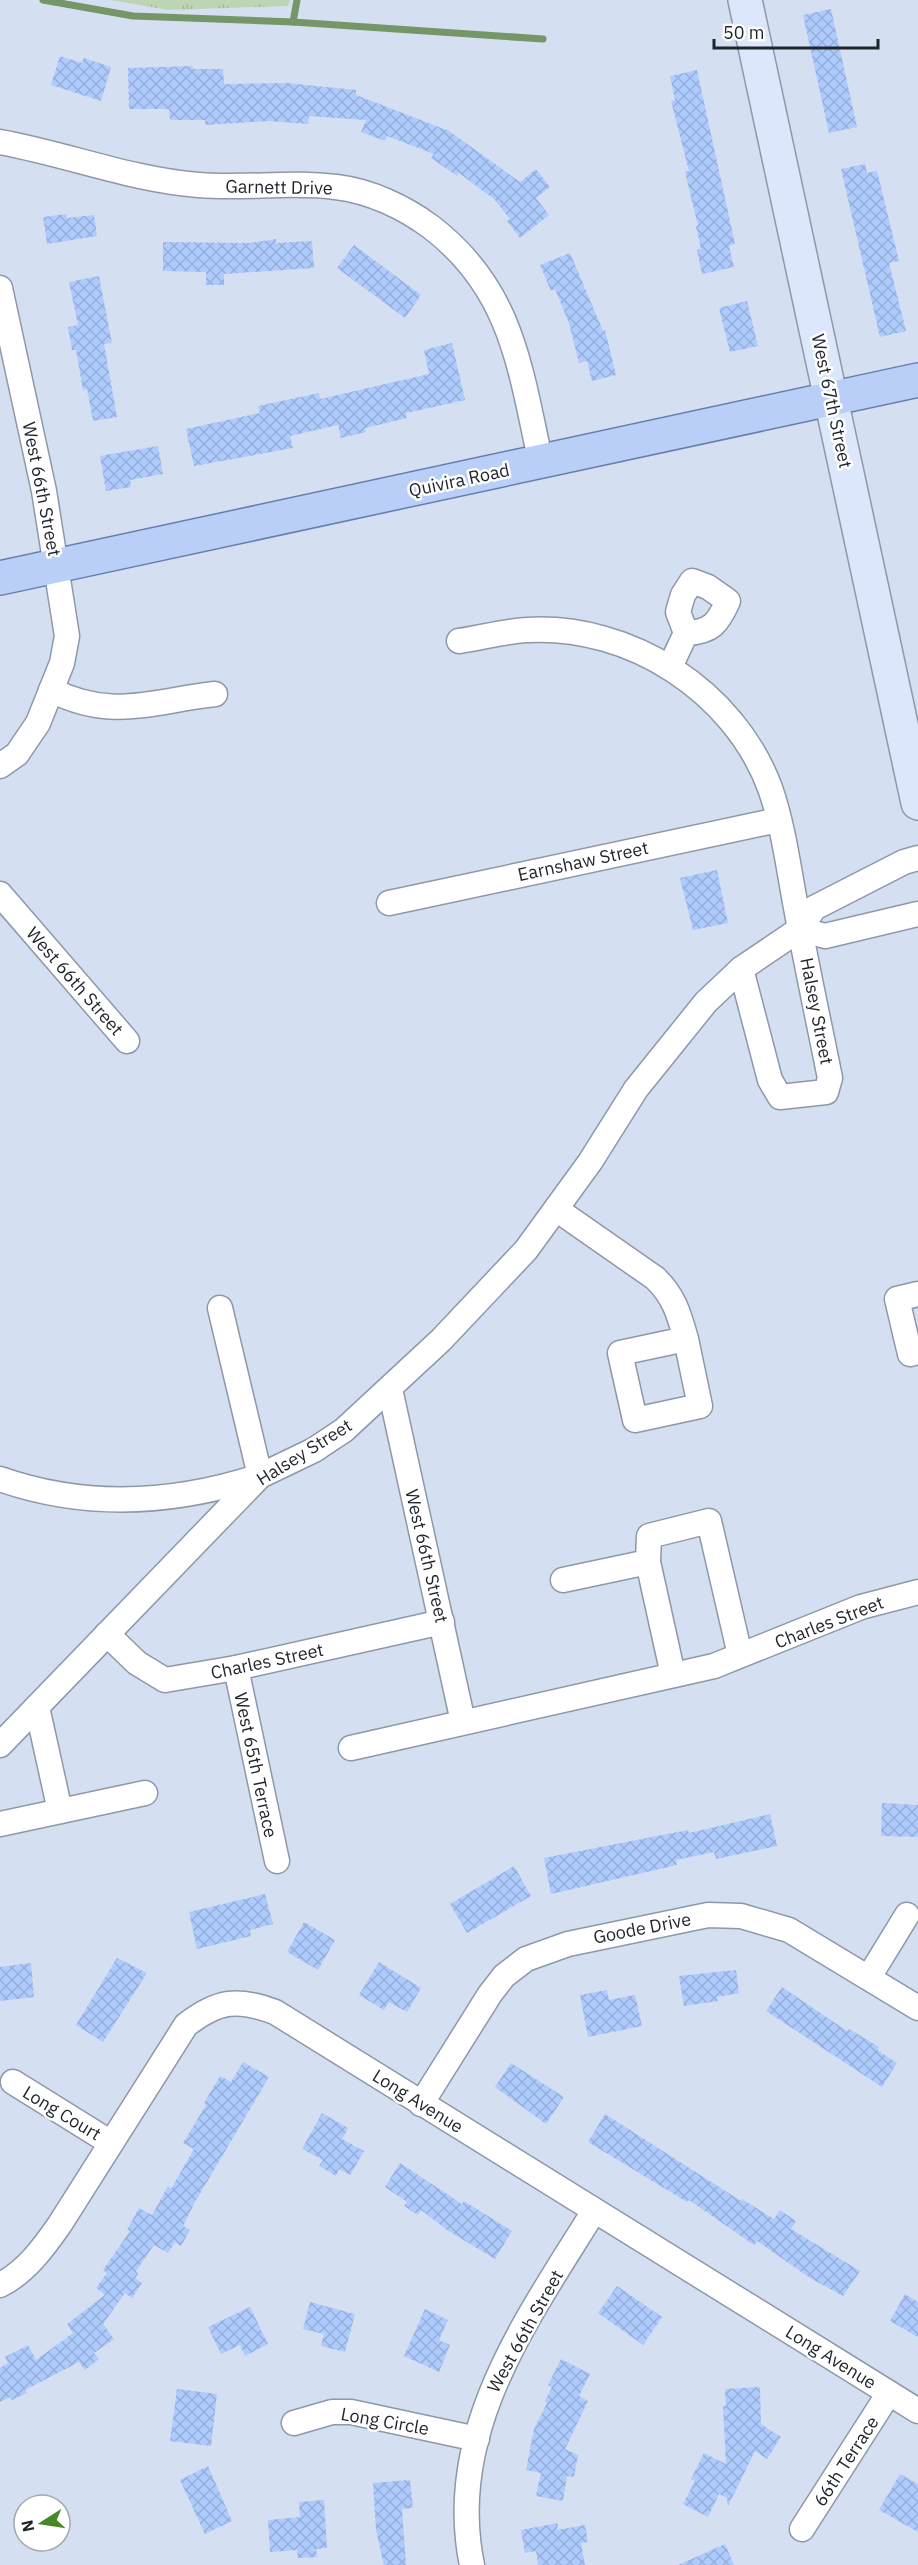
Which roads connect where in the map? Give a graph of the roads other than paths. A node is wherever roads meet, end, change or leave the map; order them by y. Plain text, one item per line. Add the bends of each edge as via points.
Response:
1 (745, 0) edge
2 (0, 142) edge
3 (0, 288) edge
4 (918, 380) edge
5 (831, 399) junction
6 (541, 463) junction
7 (57, 566) junction
8 (0, 578) edge
9 (686, 633) dead end
10 (459, 642) dead end
11 (670, 667) junction
12 (51, 690) junction
13 (215, 694) dead end
14 (0, 766) edge
15 (918, 803) edge
16 (778, 820) junction
17 (918, 858) edge
18 (0, 894) edge
19 (389, 903) dead end
20 (918, 914) edge
21 (800, 929) junction
22 (741, 969) junction
23 (127, 1041) dead end
24 (556, 1209) junction
25 (918, 1294) edge
26 (220, 1308) dead end
27 (686, 1339) dead end
28 (918, 1352) edge
29 (390, 1389) junction
30 (260, 1476) junction
31 (0, 1479) edge
32 (648, 1562) junction
33 (563, 1580) dead end
34 (918, 1592) edge
35 (442, 1622) junction
36 (107, 1634) junction
37 (740, 1655) junction
38 (236, 1668) junction
39 (674, 1675) junction
40 (37, 1707) junction
41 (463, 1722) junction
42 (0, 1745) edge
43 (351, 1748) dead end
44 (144, 1793) dead end
45 (60, 1811) junction
46 (0, 1824) edge
47 (276, 1861) dead end
48 (907, 1915) dead end
49 (869, 1977) junction
50 (918, 2008) edge
51 (13, 2082) dead end
52 (421, 2103) junction
53 (111, 2143) junction
54 (594, 2211) junction
55 (0, 2285) edge
56 (889, 2393) junction
57 (918, 2411) edge
58 (294, 2423) dead end
59 (477, 2439) junction
60 (802, 2529) dead end
61 (472, 2565) edge

1 - 5 street, West 67th Street
2 - 6 street, Garnett Drive via 51,151 124,173 199,185 337,187 368,194 420,219 453,244 480,275 499,306 520,368
3 - 7 street, West 66th Street
4 - 5 main road, Quivira Road
5 - 6 main road, Quivira Road
5 - 15 street, West 67th Street
6 - 7 main road, Quivira Road
7 - 8 main road, Quivira Road
7 - 12 street, West 66th Street via 67,636 63,663
9 - 11 street
10 - 11 street via 526,630 563,631 639,650
11 - 16 street via 717,705 746,742 770,789
12 - 13 street via 74,702 104,708 141,707
12 - 14 street, West 66th Street via 38,723 17,754
16 - 19 street, Earnshaw Street
16 - 21 street
17 - 21 street, Halsey Street via 814,908
18 - 23 street, West 66th Street
20 - 21 street, Halsey Street via 825,936
21 - 22 street, Halsey Street
21 - 22 street, Halsey Street via 830,1078 826,1092 780,1096 770,1080
22 - 24 street, Halsey Street via 706,1002 642,1081
24 - 27 street via 667,1289
24 - 29 street, Halsey Street via 526,1250
25 - 28 street via 897,1299 909,1354
26 - 30 street
29 - 30 street, Halsey Street via 344,1430 314,1450
29 - 35 street, West 66th Street
30 - 31 street via 214,1491 130,1501 55,1494
30 - 36 street, Halsey Street
32 - 33 street
32 - 37 street via 649,1536 709,1521
32 - 39 street
34 - 37 street, Charles Street via 861,1607
35 - 38 street, Charles Street
35 - 41 street, West 66th Street
36 - 38 street, Charles Street via 137,1663 165,1680
36 - 40 street, Halsey Street
37 - 39 street, Charles Street
38 - 47 street, West 65th Terrace
39 - 41 street, Charles Street
40 - 42 street, Halsey Street
40 - 45 street
41 - 43 street, Charles Street
44 - 45 street
45 - 46 street
48 - 49 street
49 - 50 street, Goode Drive
49 - 52 street, Goode Drive via 789,1930 741,1916 708,1915 545,1950 504,1976
51 - 53 street, Long Court
52 - 53 street, Long Avenue via 275,2012 253,2003 231,2002 205,2010 186,2025
52 - 54 street, Long Avenue
53 - 55 street, Long Avenue via 39,2254
54 - 56 street, Long Avenue
54 - 59 street, West 66th Street via 498,2372
56 - 57 street, Long Avenue
56 - 60 street, 66th Terrace
58 - 59 street, Long Circle via 332,2412 351,2412
59 - 61 street, West 66th Street via 467,2514

